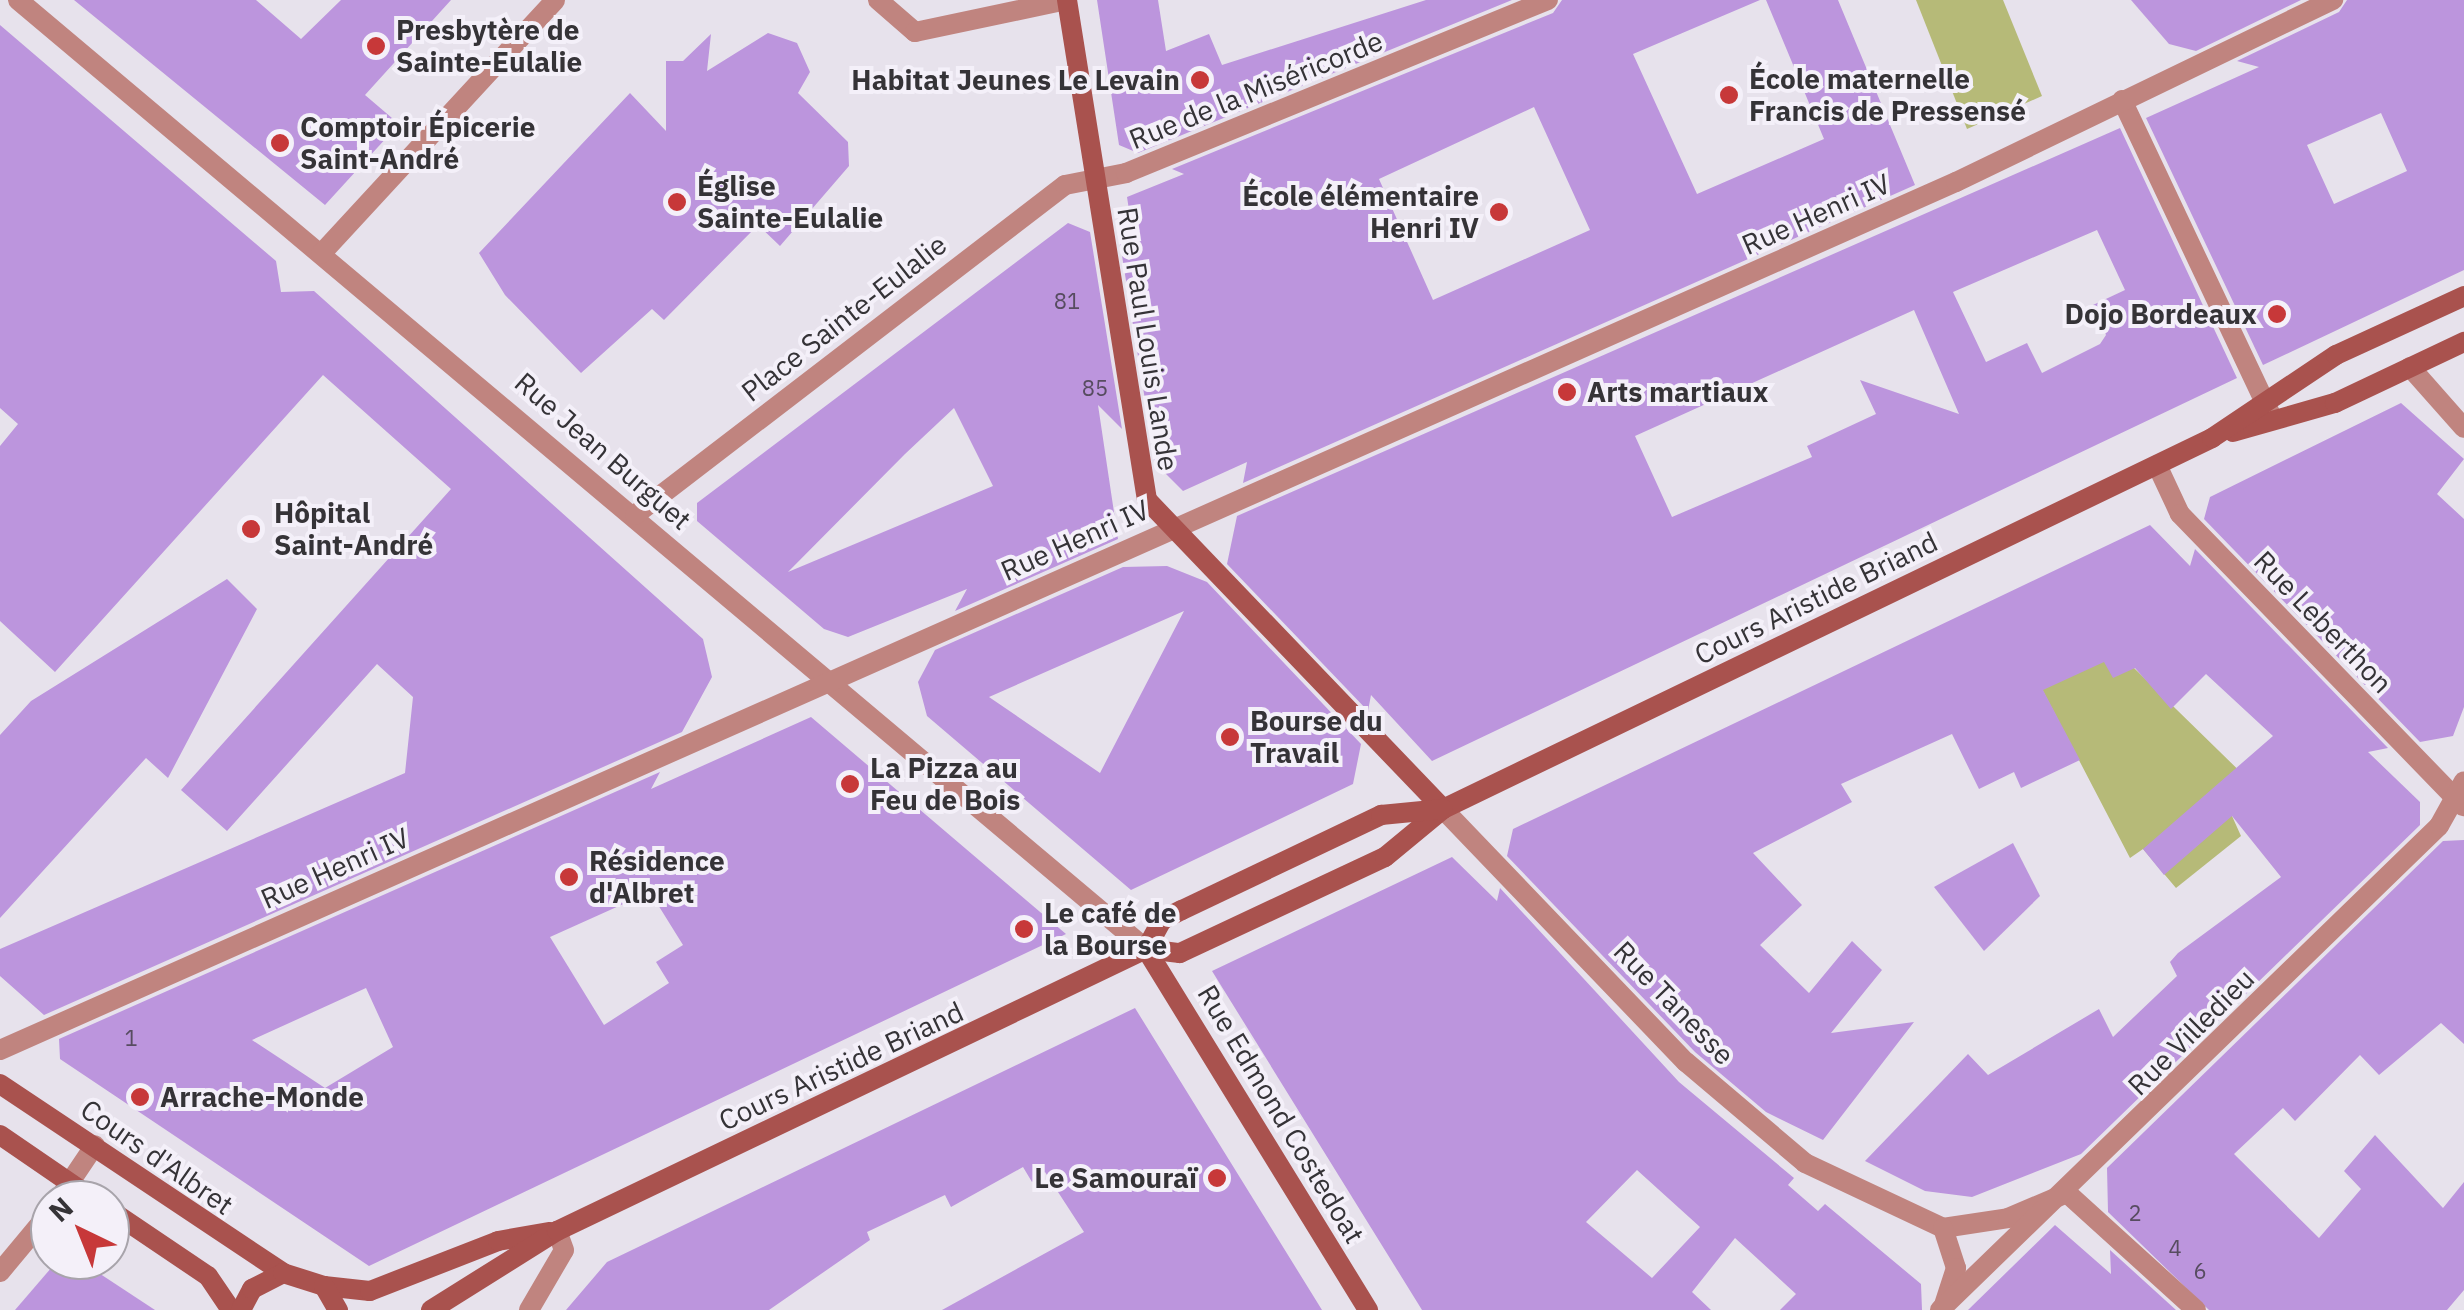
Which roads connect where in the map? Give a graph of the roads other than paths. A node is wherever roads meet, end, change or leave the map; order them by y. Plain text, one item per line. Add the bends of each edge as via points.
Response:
1 (18, 0) edge
2 (555, 0) edge
3 (878, 0) edge
4 (1067, 0) edge
5 (1548, 0) edge
6 (2333, 0) edge
7 (2122, 100) junction
8 (1094, 180) junction
9 (322, 254) junction
10 (2464, 296) edge
11 (2464, 342) edge
12 (2410, 368) junction
13 (2270, 412) junction
14 (2464, 428) edge
15 (2157, 465) junction
16 (635, 515) junction
17 (1174, 526) junction
18 (834, 681) junction
19 (2461, 796) edge
20 (1443, 809) junction
21 (1146, 948) junction
22 (0, 1050) edge
23 (0, 1084) edge
24 (0, 1136) edge
25 (95, 1146) junction
26 (50, 1180) edge
27 (72, 1180) edge
28 (2066, 1193) junction
29 (130, 1223) edge
30 (1942, 1228) junction
31 (558, 1230) junction
32 (30, 1236) edge
33 (0, 1272) edge
34 (283, 1273) junction
35 (324, 1286) junction
36 (231, 1310) edge
37 (241, 1310) edge
38 (338, 1310) edge
39 (431, 1310) edge
40 (529, 1310) edge
41 (1368, 1310) edge
42 (1940, 1310) edge
43 (2196, 1310) edge

1 - 9 street, Rue Jean Burguet
2 - 9 street
3 - 4 street via 915,32
4 - 8 main road, Rue Paul Louis Lande
5 - 8 street, Rue de la Miséricorde
6 - 7 street, Rue Henri IV
7 - 13 street
7 - 17 street, Rue Henri IV
8 - 16 street, Place Sainte-Eulalie via 1038,202
8 - 17 main road, Rue Paul Louis Lande via 1138,468 1148,500
9 - 16 street, Rue Jean Burguet
10 - 13 main road, Cours Aristide Briand via 2336,355
11 - 12 main road, Cours Aristide Briand
12 - 13 main road, Cours Aristide Briand
12 - 14 street
13 - 15 main road, Cours Aristide Briand
15 - 19 street, Rue Leberthon via 2180,514
15 - 20 main road, Cours Aristide Briand
16 - 18 street, Rue Jean Burguet
17 - 18 street, Rue Henri IV
17 - 20 main road, Rue Paul Louis Lande
18 - 21 street, Rue Jean Burguet
18 - 22 street, Rue Henri IV
19 - 28 street, Rue Villedieu via 2440,826
20 - 21 main road, Cours Aristide Briand via 1400,849 1199,945
20 - 21 main road, Cours Aristide Briand via 1381,815 1162,920
20 - 30 street, Rue Tanesse via 1686,1062 1805,1163
21 - 31 main road, Cours Aristide Briand
21 - 41 main road, Rue Edmond Costedoat
23 - 25 main road, Cours d'Albret
24 - 26 main road
25 - 27 street
25 - 34 main road, Cours d'Albret
28 - 30 street via 2008,1218
28 - 42 street, Rue Villedieu
28 - 43 street
29 - 36 main road via 208,1276
30 - 42 street via 1956,1268
31 - 35 main road, Cours Aristide Briand via 498,1242 370,1291
31 - 39 main road, Cours Aristide Briand
31 - 40 street via 564,1250
32 - 33 street
34 - 35 main road, Cours d'Albret
34 - 37 main road via 252,1289
35 - 38 main road

